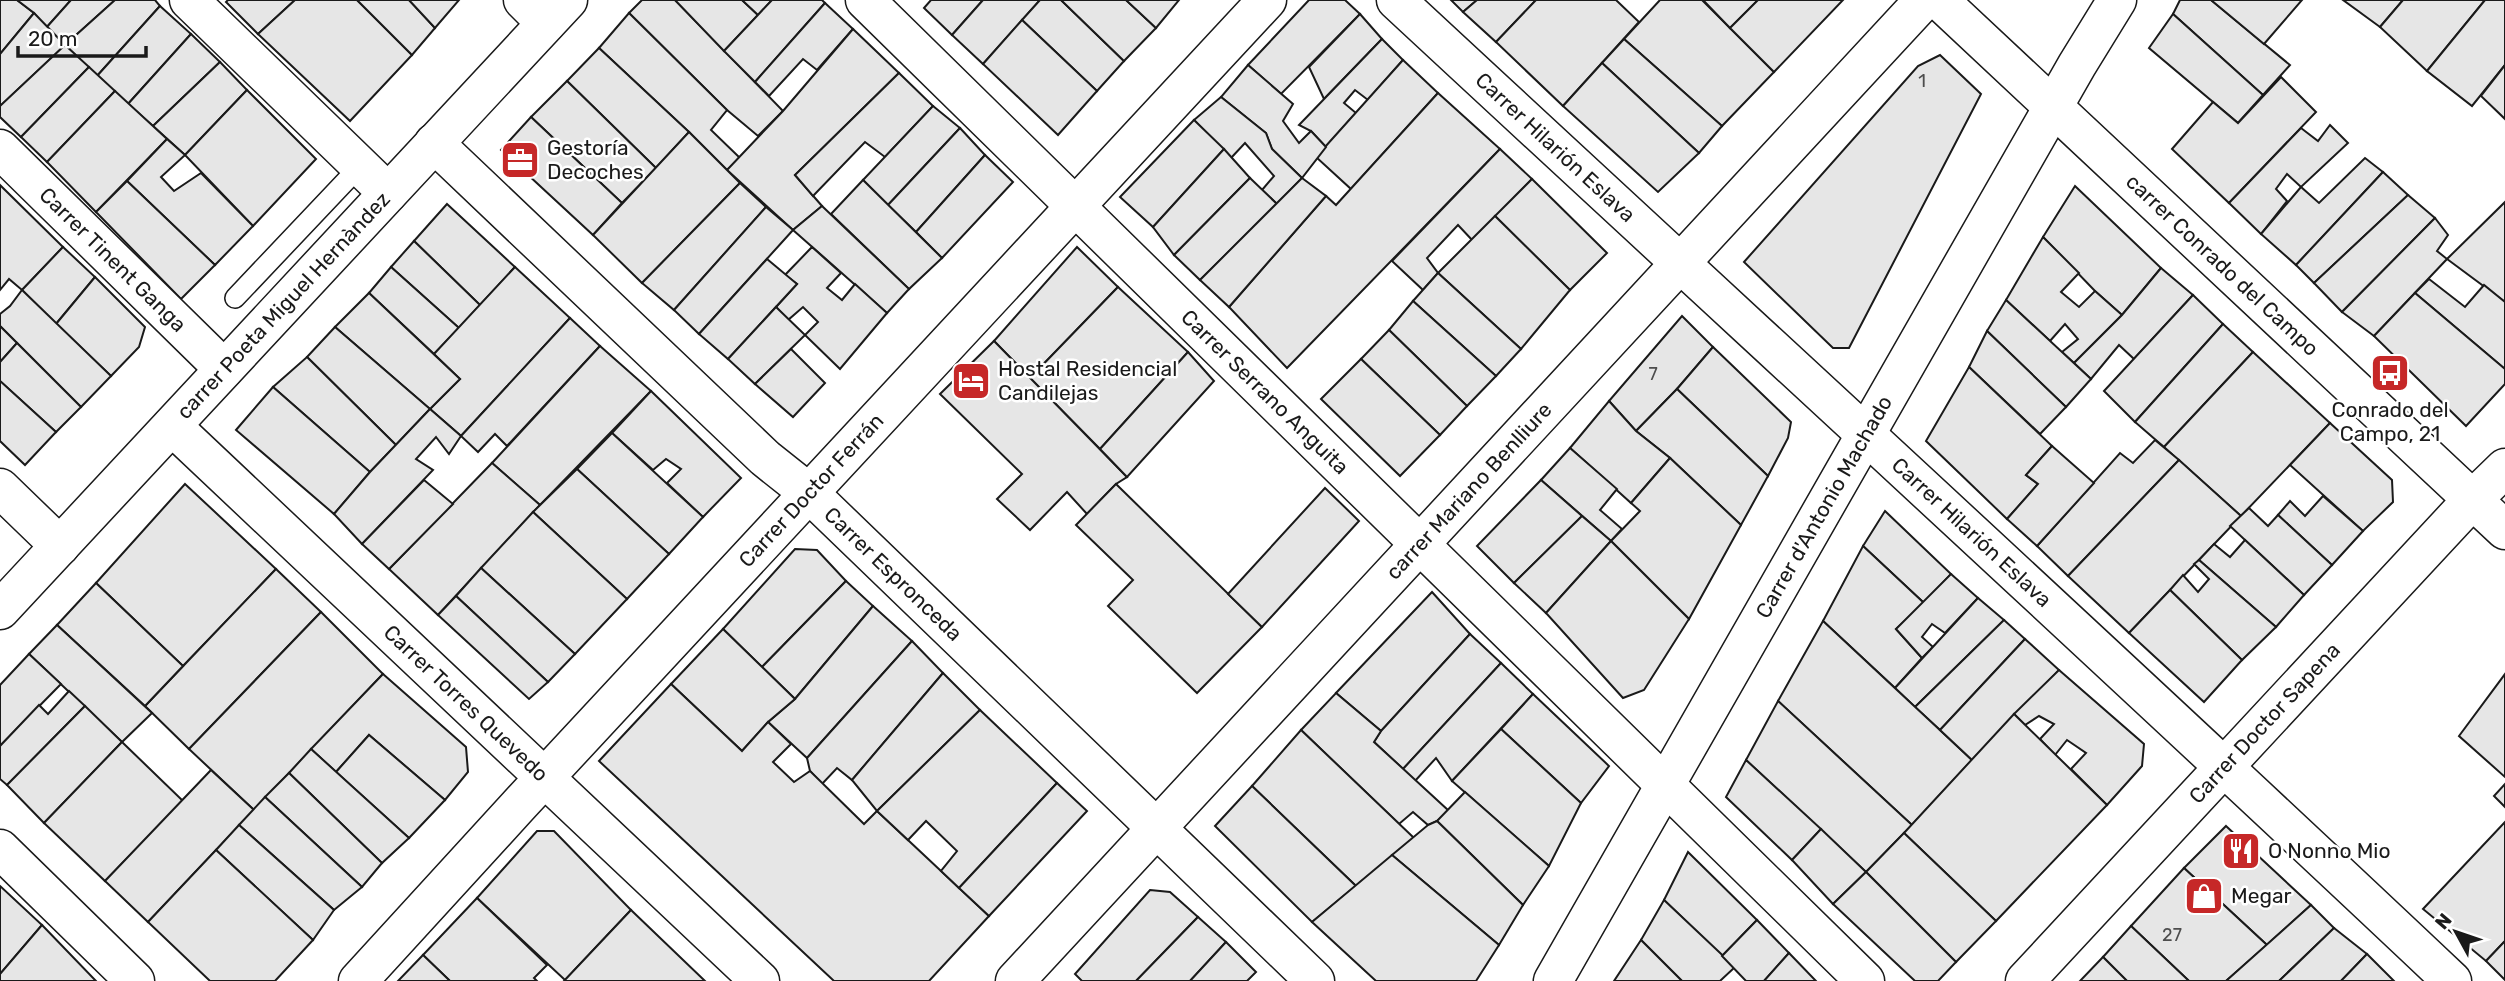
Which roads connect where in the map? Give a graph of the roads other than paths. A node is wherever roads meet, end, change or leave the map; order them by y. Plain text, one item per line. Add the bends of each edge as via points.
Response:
1 (189, 0) edge
2 (865, 0) edge
3 (1267, 0) edge
4 (1396, 0) edge
5 (1924, 0) edge
6 (1939, 0) edge
7 (2117, 0) edge
8 (546, 8) edge
9 (2053, 107) junction
10 (434, 143) junction
11 (0, 149) edge
12 (360, 166) junction
13 (388, 193) junction
14 (1074, 208) junction
15 (1679, 263) junction
16 (235, 298) dead end
17 (224, 369) junction
18 (172, 426) junction
19 (1865, 437) junction
20 (2505, 468) edge
21 (0, 488) edge
22 (809, 493) junction
23 (2472, 500) junction
24 (2505, 530) edge
25 (1420, 543) junction
26 (60, 546) junction
27 (0, 610) edge
28 (2225, 767) junction
29 (544, 778) junction
30 (1666, 784) junction
31 (1156, 829) junction
32 (0, 849) edge
33 (135, 981) edge
34 (358, 981) edge
35 (760, 981) edge
36 (1014, 981) edge
37 (1315, 981) edge
38 (1553, 981) edge
39 (1865, 981) edge
40 (2025, 981) edge
41 (2452, 981) edge

1 - 12 street
2 - 14 street, Carrer Serrano Anguita
3 - 14 street, Carrer Doctor Ferrán
4 - 15 street, Carrer Hilarión Eslava
5 - 15 street, carrer Mariano Benlliure
6 - 9 street, carrer Conrado del Campo
7 - 9 street, Carrer d'Antonio Machado
8 - 10 street, carrer Poeta Miguel Hernàndez
9 - 19 street, Carrer d'Antonio Machado
9 - 23 street, carrer Conrado del Campo
10 - 13 street, carrer Poeta Miguel Hernàndez
10 - 22 street, Carrer Espronceda via 765,458
11 - 17 street, Carrer Tinent Ganga
12 - 13 street
12 - 16 lane
13 - 17 street, carrer Poeta Miguel Hernàndez
14 - 22 street, Carrer Doctor Ferrán
14 - 25 street, Carrer Serrano Anguita
15 - 19 street, Carrer Hilarión Eslava
15 - 25 street, carrer Mariano Benlliure
17 - 18 street, carrer Poeta Miguel Hernàndez
18 - 26 street, carrer Poeta Miguel Hernàndez
18 - 29 street, Carrer Torres Quevedo
19 - 28 street, Carrer Hilarión Eslava
19 - 30 street, Carrer d'Antonio Machado
20 - 23 street, Carrer Doctor Sapena
21 - 26 street
22 - 29 street, Carrer Doctor Ferrán
22 - 31 street, Carrer Espronceda
23 - 24 street, carrer Conrado del Campo
23 - 28 street, Carrer Doctor Sapena
25 - 30 street, Carrer Serrano Anguita
25 - 31 street, carrer Mariano Benlliure
26 - 27 street, carrer Poeta Miguel Hernàndez
28 - 40 street, Carrer Doctor Sapena
28 - 41 street, Carrer Hilarión Eslava
29 - 34 street, Carrer Doctor Ferrán
29 - 35 street, Carrer Torres Quevedo
30 - 38 street, Carrer d'Antonio Machado
30 - 39 street, Carrer Serrano Anguita
31 - 36 street, carrer Mariano Benlliure
31 - 37 street, Carrer Espronceda
32 - 33 street

